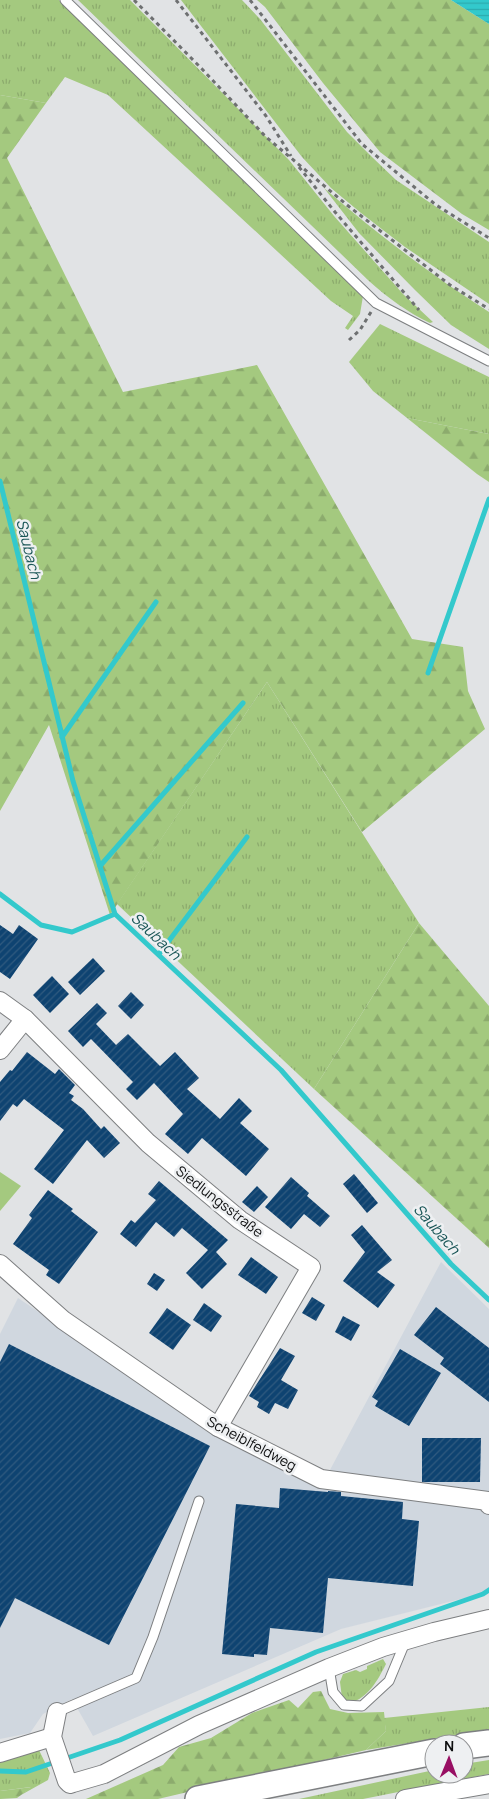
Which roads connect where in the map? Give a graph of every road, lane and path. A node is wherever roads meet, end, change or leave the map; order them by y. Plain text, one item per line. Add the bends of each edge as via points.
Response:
1 (65, 0) edge
2 (134, 0) edge
3 (176, 0) edge
4 (250, 0) edge
5 (294, 160) junction
6 (489, 238) edge
7 (376, 303) junction
8 (489, 309) edge
9 (422, 313) dead end
10 (349, 340) dead end
11 (489, 361) edge
12 (0, 1001) edge
13 (25, 1019) junction
14 (0, 1050) edge
15 (0, 1264) edge
16 (218, 1427) junction
17 (489, 1499) edge
18 (199, 1501) dead end
19 (489, 1505) edge
20 (489, 1619) edge
21 (406, 1640) junction
22 (329, 1668) junction
23 (57, 1712) joint
24 (52, 1737) junction
25 (489, 1743) edge
26 (474, 1745) edge
27 (0, 1752) edge
28 (424, 1754) edge
29 (489, 1784) edge
30 (198, 1799) edge
31 (405, 1799) edge

1 - 7 lane
2 - 5 path via 266,137
3 - 5 path via 266,116
4 - 6 path via 362,144 436,205
5 - 8 path via 450,285
5 - 9 path
7 - 10 path via 360,330
7 - 11 lane
12 - 13 street, Siedlungsstraße
13 - 14 street
13 - 16 street, Siedlungsstraße via 148,1143 240,1220 311,1267
15 - 16 street, Scheiblfeldweg via 63,1320
16 - 17 street, Scheiblfeldweg via 321,1478
17 - 19 street, Scheiblfeldweg
18 - 23 lane via 136,1678
20 - 21 street
21 - 22 street
21 - 22 lane via 389,1681 362,1706 344,1704 333,1692
22 - 24 street via 199,1725 104,1774 70,1784
23 - 24 street
24 - 27 street
25 - 26 main road
28 - 30 main road
29 - 31 street

